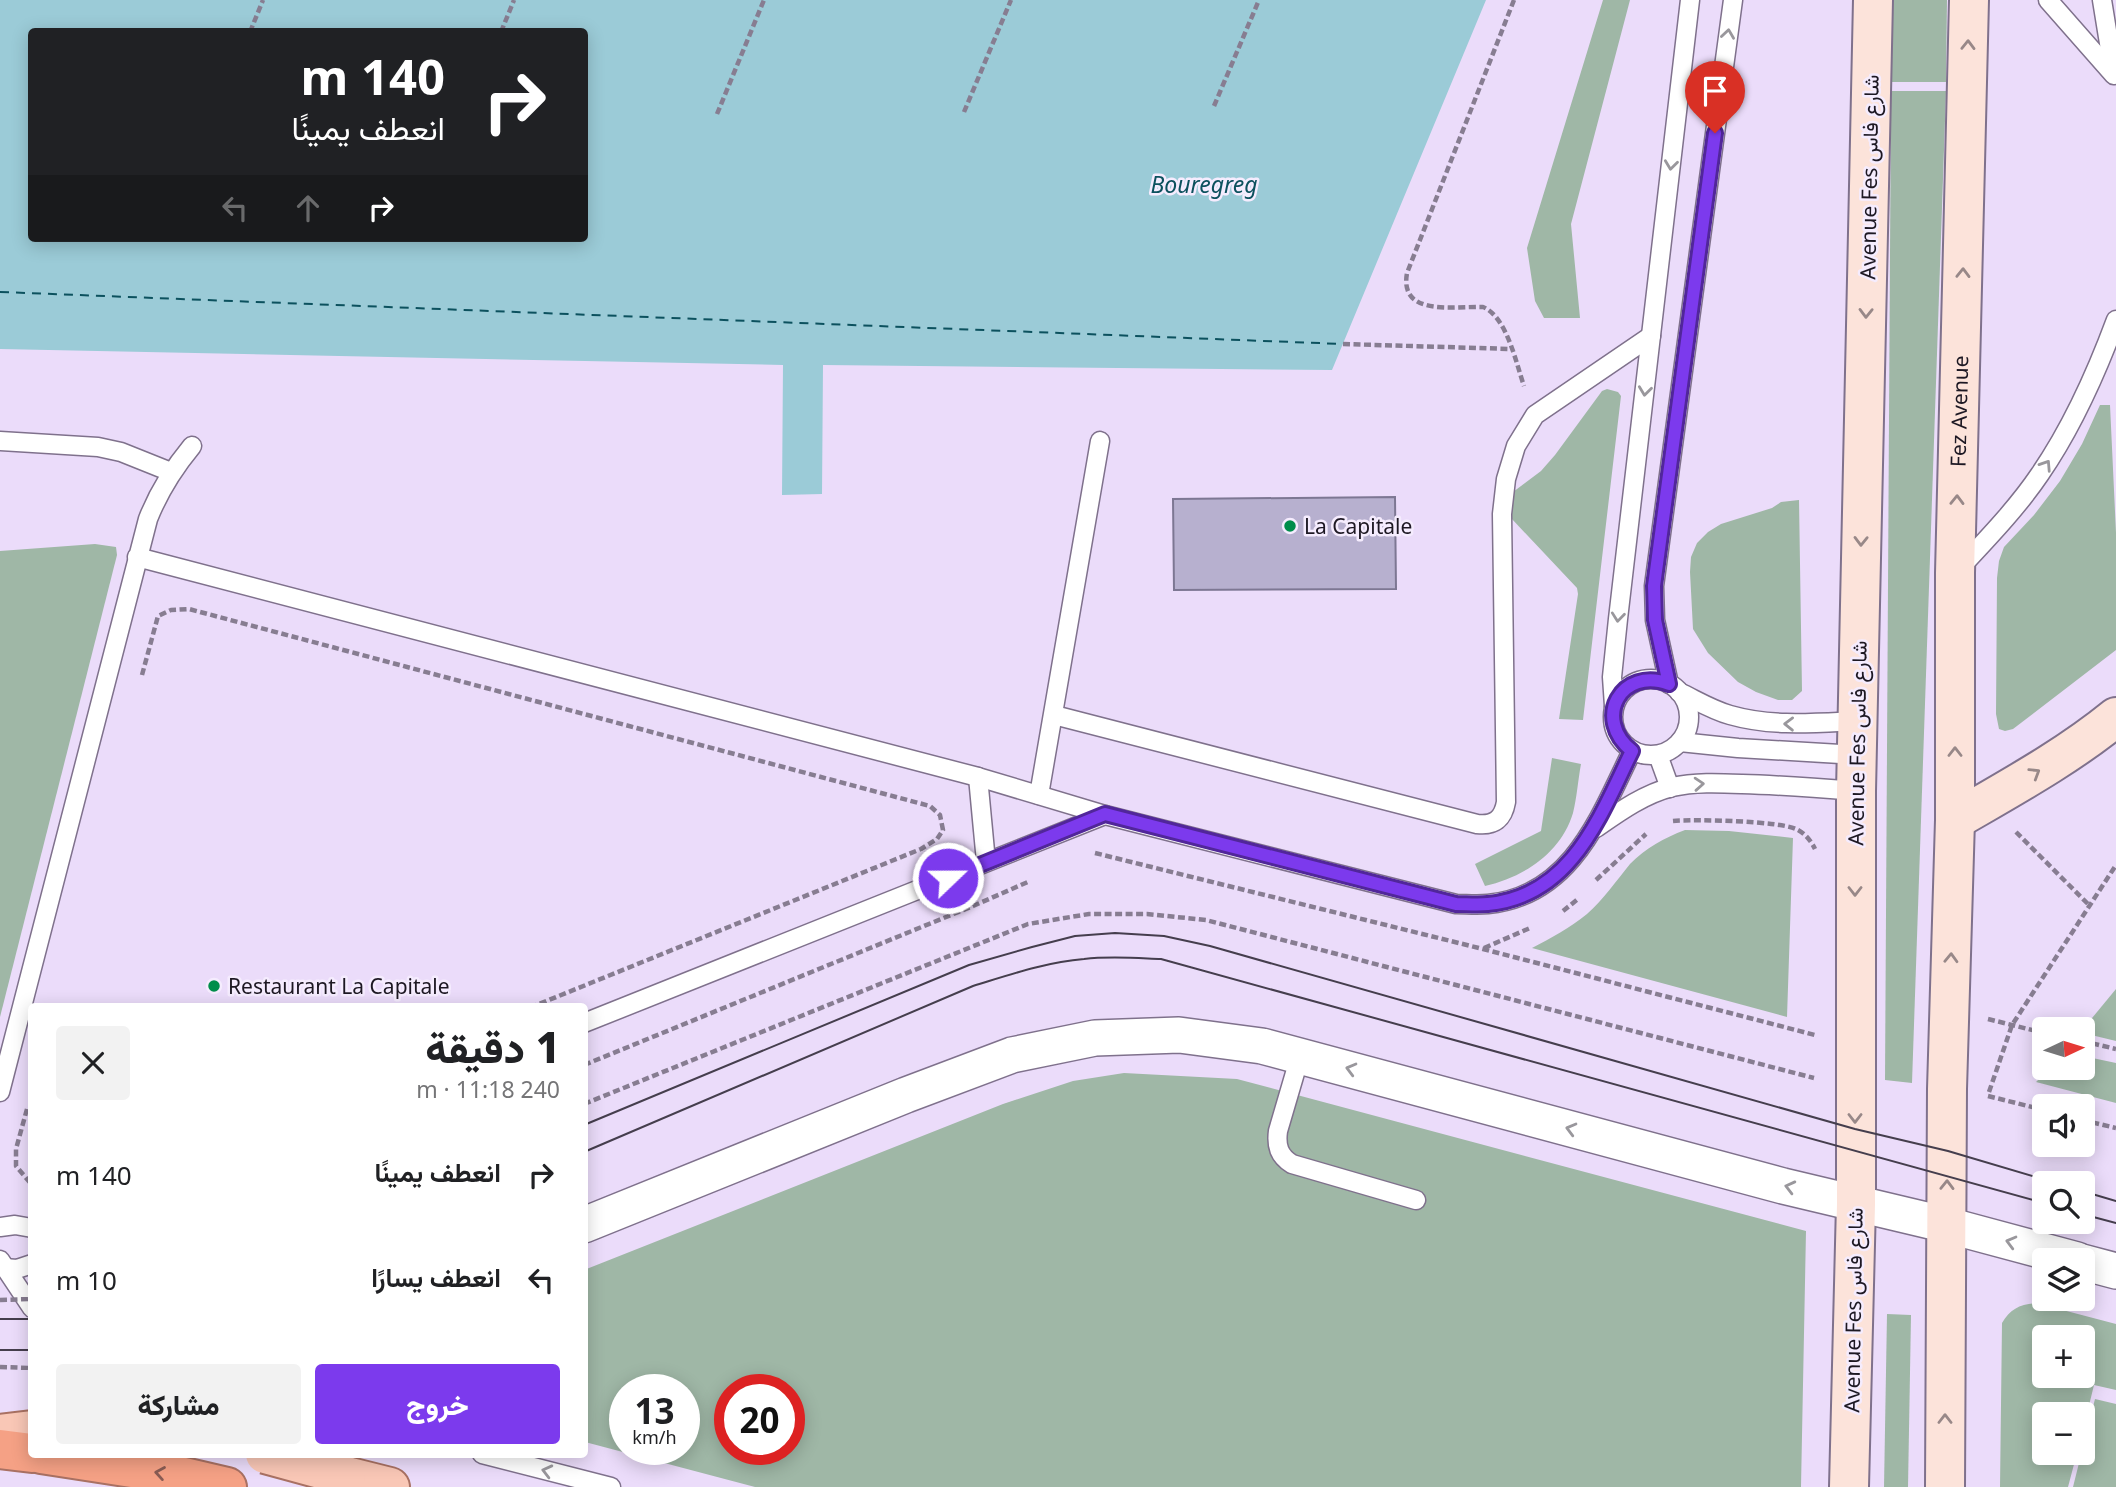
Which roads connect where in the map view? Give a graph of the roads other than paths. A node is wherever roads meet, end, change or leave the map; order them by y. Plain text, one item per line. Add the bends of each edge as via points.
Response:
1 (1690, 0) edge
2 (1733, 0) edge
3 (1873, 0) edge
4 (1969, 0) edge
5 (2048, 0) edge
6 (2102, 0) edge
7 (2115, 79) edge
8 (2116, 320) edge
9 (1651, 336) junction
10 (0, 441) edge
11 (1100, 441) dead end
12 (192, 446) dead end
13 (171, 471) junction
14 (137, 557) junction
15 (1955, 573) junction
16 (1674, 688) junction
17 (1614, 706) junction
18 (1054, 715) junction
19 (2116, 717) edge
20 (1680, 742) junction
21 (1632, 751) junction
22 (1658, 755) junction
23 (1856, 756) junction
24 (978, 777) junction
25 (1670, 788) junction
26 (1039, 795) junction
27 (1105, 814) junction
28 (1955, 820) junction
29 (1593, 830) junction
30 (986, 862) junction
31 (588, 1021) edge
32 (1300, 1056) junction
33 (0, 1092) edge
34 (1416, 1200) dead end
35 (1856, 1204) junction
36 (588, 1223) edge
37 (1947, 1225) junction
38 (0, 1227) edge
39 (28, 1227) edge
40 (2032, 1248) edge
41 (2, 1264) edge
42 (28, 1265) edge
43 (2095, 1265) edge
44 (2116, 1271) edge
45 (28, 1302) edge
46 (28, 1430) edge
47 (0, 1434) edge
48 (0, 1449) edge
49 (28, 1452) edge
50 (67, 1458) edge
51 (280, 1458) edge
52 (302, 1458) edge
53 (498, 1458) edge
54 (227, 1487) edge
55 (293, 1487) edge
56 (390, 1487) edge
57 (611, 1487) edge
58 (1849, 1487) edge
59 (1945, 1487) edge

1 -> 9 lane
16 -> 2 lane via 1655,620 1654,586
3 -> 23 main road, Avenue Fes شارع فاس
15 -> 4 main road, Fez Avenue
5 - 7 lane
6 - 7 lane
15 -> 8 lane via 2020,501 2052,456 2075,417
9 -> 17 lane via 1612,677
9 - 18 lane via 1535,415 1516,446 1502,514 1506,802 1497,821 1477,824
10 - 13 lane via 98,446
11 - 18 lane
12 - 13 lane
13 - 14 lane via 148,519
14 - 24 lane
14 - 33 lane
28 -> 15 main road, Fez Avenue
16 - 17 lane via 1657,679 1643,679 1620,694
16 - 20 lane via 1689,717
23 -> 16 lane via 1789,725 1729,715
17 - 21 lane via 1615,732
18 - 26 lane
28 -> 19 main road
20 - 22 lane
20 - 23 lane
21 - 22 lane
21 - 29 lane
22 - 25 lane
25 -> 23 lane via 1699,783 1788,785
23 -> 35 main road, Avenue Fes شارع فاس
24 - 26 lane
24 - 30 lane
25 - 29 lane via 1620,811
26 - 27 lane
27 - 29 lane via 1456,904 1489,904 1521,896 1550,881 1574,858
27 - 30 lane
37 -> 28 main road
30 - 31 lane
32 - 34 lane via 1278,1131 1279,1153 1292,1164
35 -> 32 street
32 - 36 street via 1179,1035 1095,1038 1012,1055
35 - 37 street
35 - 58 main road, Avenue Fes شارع فاس
40 -> 37 street
59 -> 37 main road
38 - 39 lane
41 - 42 lane via 17,1269
41 - 45 lane
43 - 44 street
46 - 47 main road
48 - 49 highway
54 -> 50 highway
51 - 56 main road, bridge
52 - 55 street
57 -> 53 lane

